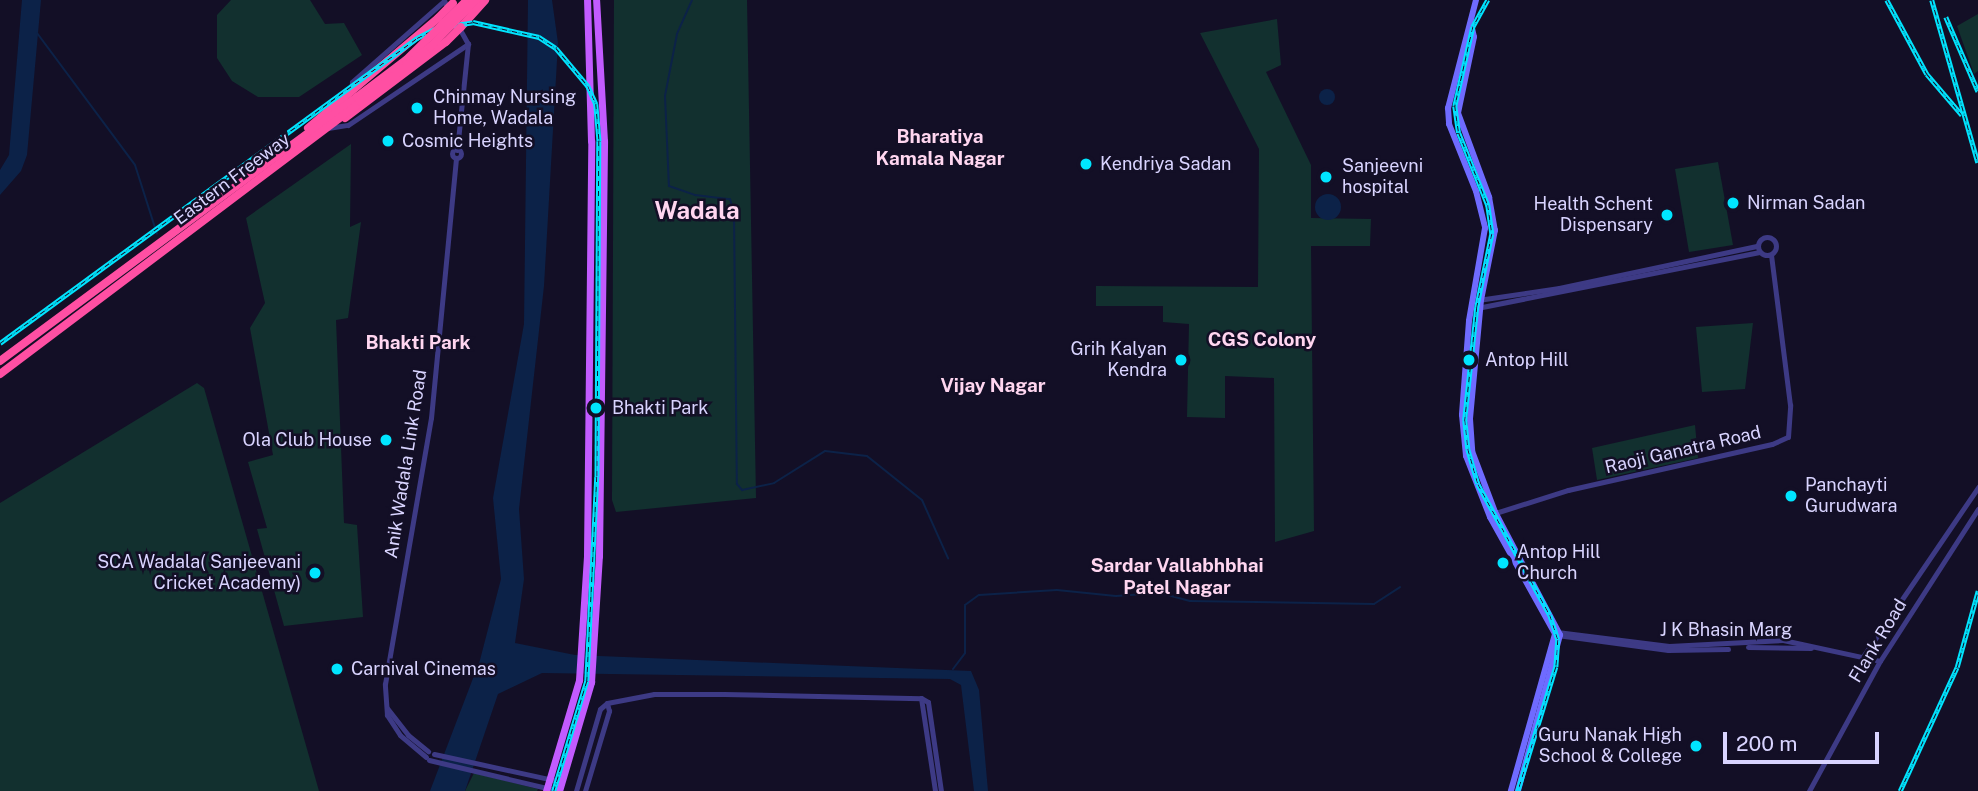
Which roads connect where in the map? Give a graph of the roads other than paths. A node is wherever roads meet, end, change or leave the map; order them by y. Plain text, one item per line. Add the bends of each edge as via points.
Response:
1 (467, 0) edge
2 (475, 0) edge
3 (485, 0) edge
4 (587, 0) edge
5 (596, 0) edge
6 (1476, 0) edge
7 (451, 1) edge
8 (1471, 24) junction
9 (1463, 34) junction
10 (587, 37) junction
11 (597, 37) junction
12 (1474, 37) junction
13 (468, 44) junction
14 (587, 78) junction
15 (597, 78) junction
16 (356, 97) junction
17 (327, 126) junction
18 (1758, 249) junction
19 (1771, 255) junction
20 (1481, 300) junction
21 (1471, 304) junction
22 (1481, 308) junction
23 (0, 360) edge
24 (0, 374) edge
25 (1468, 391) junction
26 (1978, 487) edge
27 (1978, 509) edge
28 (1492, 514) junction
29 (1557, 633) junction
30 (1862, 657) junction
31 (1880, 661) junction
32 (921, 698) junction
33 (607, 703) junction
34 (432, 756) junction
35 (550, 779) junction
36 (562, 782) junction
37 (546, 789) edge
38 (559, 791) edge
39 (576, 791) edge
40 (585, 791) edge
41 (935, 791) edge
42 (941, 791) edge
43 (1511, 791) edge
44 (1518, 791) edge
45 (1808, 791) edge

1 - 16 highway, Eastern Freeway, bridge via 406,60
2 - 16 highway, Eastern Freeway, bridge via 430,47
3 - 17 highway, bridge via 446,41 360,110
4 - 10 main road
5 - 11 main road
6 - 8 main road
7 - 13 street
7 - 16 highway, bridge
7 - 16 street via 352,82
8 - 9 main road
8 - 12 main road
9 - 12 main road
9 - 21 main road via 1448,108 1457,146 1484,214 1483,248
10 - 11 main road
10 - 14 main road
11 - 15 main road
12 - 20 main road via 1458,113 1495,215 1494,244
13 - 17 street via 348,125
13 - 34 street, Anik Wadala Link Road via 457,150 461,155 456,159 431,418 385,684 387,715 400,735
14 - 15 main road
14 - 35 main road via 591,141 589,463 581,653 579,680
15 - 36 main road via 604,141 602,463 593,654 591,682
16 - 17 highway, Eastern Freeway
16 - 23 highway, Eastern Freeway
17 - 24 highway, Eastern Freeway
18 - 19 street
18 - 19 street via 1764,237 1773,239 1776,247
18 - 20 street
18 - 22 street
19 - 28 street, Raoji Ganatra Road via 1790,405 1788,437 1567,490
20 - 21 street
20 - 22 main road
21 - 22 street
21 - 25 main road
22 - 25 main road
25 - 28 main road via 1466,456
26 - 30 street
27 - 31 street, Flank Road
28 - 29 main road
29 - 30 street, J K Bhasin Marg via 1668,646 1775,643
29 - 43 main road
29 - 44 main road
30 - 31 street, J K Bhasin Marg
31 - 45 street, Flank Road
32 - 33 street via 654,694
32 - 41 street
32 - 42 street via 928,702
33 - 39 street via 600,709
33 - 40 street via 609,711
34 - 35 street
34 - 37 street via 438,762
35 - 36 street
35 - 37 main road
36 - 38 main road
37 - 38 street

